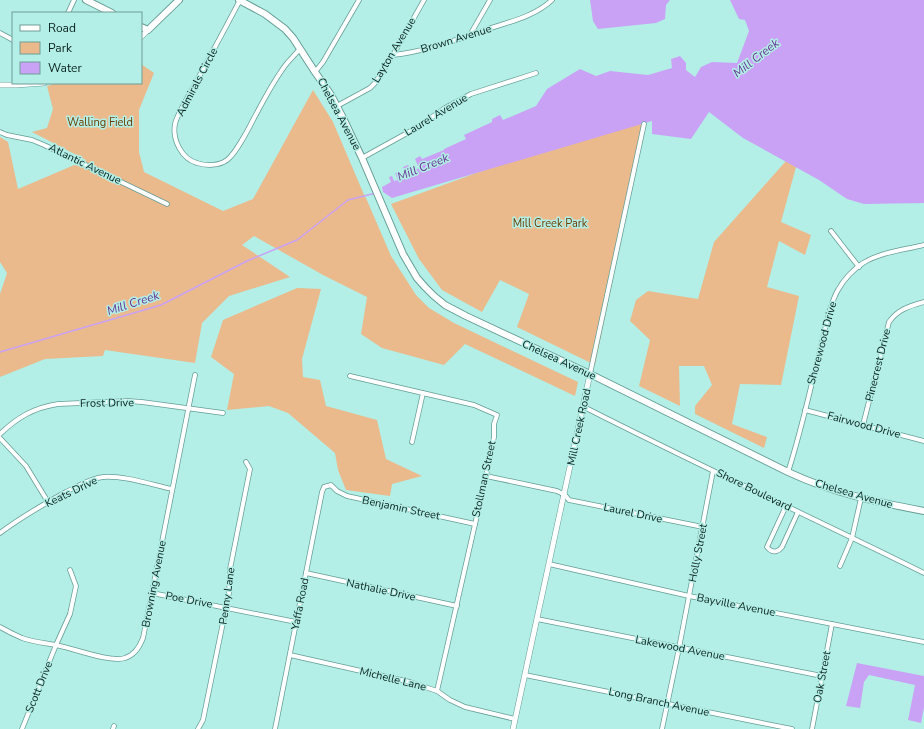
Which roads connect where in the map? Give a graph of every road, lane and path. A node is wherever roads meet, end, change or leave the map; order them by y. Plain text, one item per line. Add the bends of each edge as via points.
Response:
1 (74, 0) edge
2 (86, 0) edge
3 (179, 0) edge
4 (240, 0) edge
5 (359, 0) edge
6 (424, 0) edge
7 (490, 0) edge
8 (552, 0) edge
9 (68, 12) edge
10 (110, 12) edge
11 (142, 27) edge
12 (148, 30) junction
13 (0, 33) edge
14 (470, 35) junction
15 (142, 36) edge
16 (12, 39) edge
17 (300, 49) junction
18 (393, 55) junction
19 (315, 72) junction
20 (536, 73) dead end
21 (34, 84) edge
22 (0, 85) edge
23 (337, 106) junction
24 (644, 124) dead end
25 (0, 132) edge
26 (362, 158) junction
27 (167, 204) dead end
28 (831, 231) dead end
29 (924, 245) edge
30 (859, 267) junction
31 (924, 302) edge
32 (590, 374) junction
33 (195, 375) dead end
34 (350, 376) dead end
35 (423, 393) junction
36 (584, 407) junction
37 (188, 409) junction
38 (805, 410) junction
39 (223, 413) dead end
40 (863, 425) junction
41 (0, 434) edge
42 (0, 438) edge
43 (924, 441) edge
44 (412, 442) dead end
45 (246, 462) dead end
46 (714, 470) junction
47 (788, 472) junction
48 (486, 476) junction
49 (331, 484) joint
50 (172, 489) junction
51 (565, 495) junction
52 (861, 498) junction
53 (48, 502) junction
54 (786, 506) junction
55 (924, 511) edge
56 (798, 512) junction
57 (475, 524) junction
58 (702, 527) junction
59 (0, 533) edge
60 (852, 538) junction
61 (549, 564) junction
62 (840, 566) dead end
63 (70, 570) dead end
64 (306, 573) junction
65 (924, 574) edge
66 (152, 593) junction
67 (690, 596) junction
68 (457, 606) junction
69 (226, 608) junction
70 (537, 619) junction
71 (296, 622) junction
72 (832, 624) junction
73 (0, 627) edge
74 (924, 642) edge
75 (56, 645) junction
76 (680, 648) junction
77 (290, 655) junction
78 (525, 675) junction
79 (822, 676) junction
80 (438, 691) junction
81 (668, 704) junction
82 (515, 718) junction
83 (22, 729) edge
84 (198, 729) edge
85 (275, 729) edge
86 (513, 729) edge
87 (662, 729) edge
88 (792, 729) edge
89 (812, 729) edge

1 - 9 street
2 - 10 main road
3 - 12 main road
4 - 17 main road, Chelsea Avenue via 279,23
4 - 17 street, Admirals Circle via 175,123 176,141 185,156 198,164 210,165 226,161 244,136 287,63
5 - 19 street
6 - 18 street, Layton Avenue
7 - 14 street
8 - 14 street, Brown Avenue via 542,9 525,17
11 - 12 main road
12 - 15 street
13 - 16 street
14 - 18 street, Brown Avenue via 406,54
17 - 19 main road, Chelsea Avenue
18 - 23 street, Layton Avenue via 370,88
19 - 23 main road, Chelsea Avenue
20 - 26 street, Laurel Avenue via 471,94
21 - 22 street
23 - 26 main road, Chelsea Avenue
24 - 32 street, Mill Creek Road
25 - 27 street, Atlantic Avenue via 44,145
26 - 32 main road, Chelsea Avenue via 403,254 425,288 445,305 466,316
28 - 30 street
29 - 30 street, Shorewood Drive via 884,254
30 - 38 street, Shorewood Drive via 845,280 834,297
31 - 40 street, Pinecrest Drive via 907,307 889,322
32 - 36 street, Mill Creek Road
32 - 47 main road, Chelsea Avenue
33 - 37 street, Browning Avenue
34 - 35 street, Stollman Street
35 - 44 street
35 - 48 street, Stollman Street via 474,405 497,415
36 - 46 street, Shore Boulevard
36 - 51 street, Mill Creek Road
37 - 39 street, Frost Drive
37 - 41 street, Frost Drive via 128,401 58,404 36,409 20,417
37 - 50 street, Browning Avenue
38 - 40 street, Fairwood Drive
38 - 47 street, Shorewood Drive
40 - 43 street, Fairwood Drive
42 - 53 street via 26,466
45 - 69 street, Penny Lane via 250,469 230,569
46 - 54 street, Shore Boulevard
46 - 58 street, Holly Street
47 - 52 main road, Chelsea Avenue
48 - 51 street, Laurel Drive via 557,490
48 - 57 street, Stollman Street
49 - 57 street, Benjamin Street via 347,496
49 - 64 street, Yaffa Road via 324,487 322,492
50 - 53 street, Keats Drive via 102,477
50 - 66 street, Browning Avenue
51 - 58 street, Laurel Drive via 569,500
51 - 61 street, Mill Creek Road
52 - 55 main road, Chelsea Avenue
52 - 60 street
53 - 59 street, Keats Drive
54 - 56 street, Shore Boulevard
54 - 56 street via 767,547 770,550 775,552 782,547
56 - 60 street, Shore Boulevard
57 - 68 street, Stollman Street
58 - 67 street, Holly Street
60 - 62 street
60 - 65 street, Shore Boulevard
61 - 67 street, Bayville Avenue
61 - 70 street, Mill Creek Road
63 - 75 street, Scott Drive via 76,586 74,598
64 - 68 street, Nathalie Drive
64 - 71 street, Yaffa Road
66 - 69 street, Poe Drive
66 - 75 street, Browning Avenue via 143,638 140,646 130,656 109,658
67 - 72 street, Bayville Avenue
67 - 76 street, Holly Street
68 - 80 street, Stollman Street
69 - 71 street, Poe Drive
69 - 84 street, Penny Lane via 203,720
70 - 76 street, Lakewood Avenue
70 - 78 street, Mill Creek Road
71 - 77 street, Yaffa Road
72 - 74 street, Bayville Avenue
72 - 79 street, Oak Street
73 - 75 street, Browning Avenue via 21,638
75 - 83 street, Scott Drive
76 - 79 street, Lakewood Avenue
76 - 81 street, Holly Street
77 - 80 street, Michelle Lane via 410,682
77 - 85 street, Yaffa Road
78 - 81 street, Long Branch Avenue
78 - 82 street, Mill Creek Road
79 - 89 street, Oak Street
80 - 82 street, Michelle Lane via 450,700 465,706
81 - 87 street, Holly Street
81 - 88 street, Long Branch Avenue
82 - 86 street, Mill Creek Road

